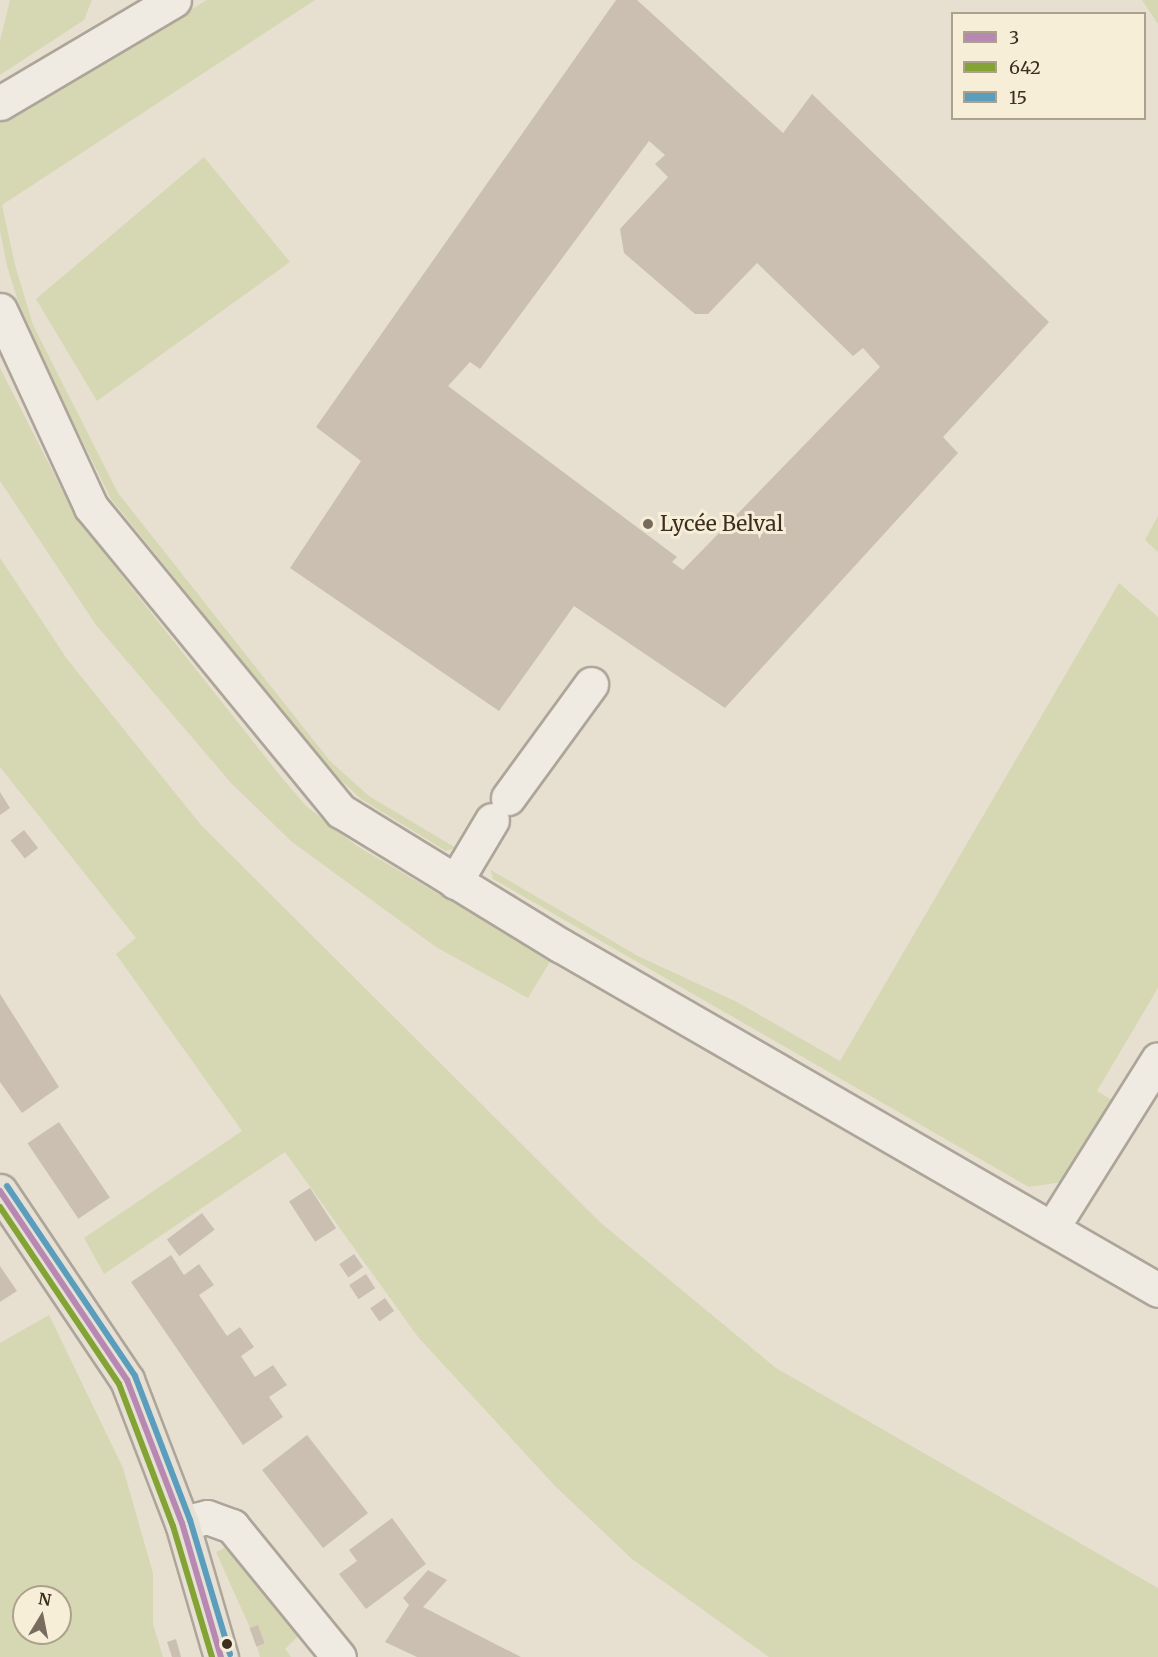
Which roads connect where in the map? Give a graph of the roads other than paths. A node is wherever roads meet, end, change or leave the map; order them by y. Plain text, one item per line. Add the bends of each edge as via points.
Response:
1 (174, 0) edge
2 (0, 103) edge
3 (0, 310) edge
4 (591, 684) dead end
5 (454, 882) junction
6 (1156, 1064) edge
7 (0, 1191) edge
8 (1052, 1228) junction
9 (1158, 1290) edge
10 (182, 1523) junction
11 (220, 1657) edge
12 (339, 1657) edge

1 - 2 street
3 - 5 street via 91,507 310,781 340,811
4 - 5 street via 500,809
5 - 8 street
6 - 8 street
7 - 10 main road via 127,1380
8 - 9 street
10 - 11 main road
10 - 12 street via 207,1517 232,1526

